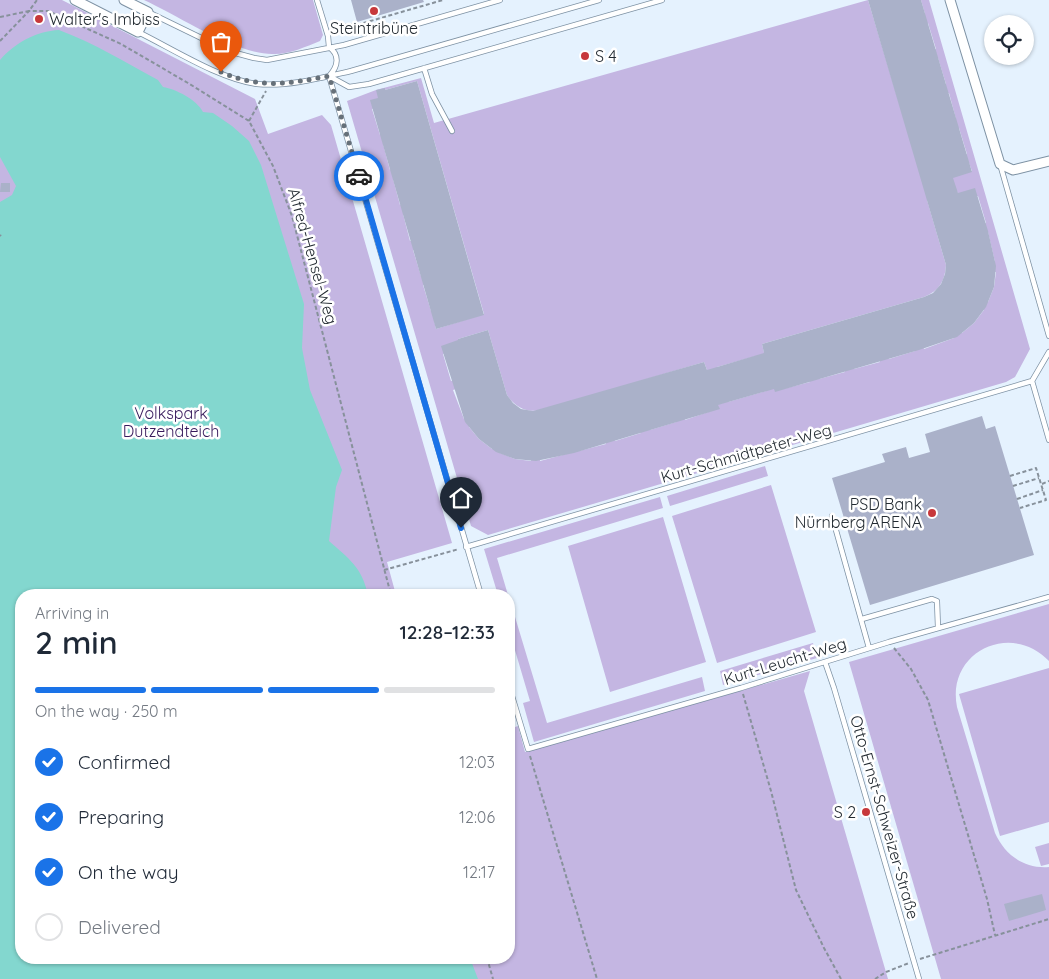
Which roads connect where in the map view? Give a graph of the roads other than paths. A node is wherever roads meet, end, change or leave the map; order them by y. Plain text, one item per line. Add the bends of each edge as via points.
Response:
1 (75, 0) edge
2 (124, 0) edge
3 (317, 0) edge
4 (500, 0) edge
5 (599, 0) edge
6 (662, 0) edge
7 (950, 0) edge
8 (148, 12) junction
9 (138, 32) junction
10 (328, 47) junction
11 (424, 68) junction
12 (329, 76) junction
13 (452, 131) dead end
14 (1049, 161) edge
15 (1000, 164) junction
16 (1049, 336) edge
17 (1049, 352) edge
18 (1032, 381) junction
19 (1049, 440) edge
20 (832, 516) dead end
21 (466, 547) junction
22 (479, 589) edge
23 (1049, 597) edge
24 (862, 619) junction
25 (938, 628) junction
26 (870, 648) junction
27 (825, 662) junction
28 (515, 706) edge
29 (919, 979) edge

1 - 9 street
2 - 8 street
3 - 10 lane via 328,36
4 - 10 lane
5 - 12 lane
6 - 11 lane
7 - 15 street
8 - 9 street
8 - 10 lane via 216,46 254,58 275,59
9 - 12 lane via 230,76 251,82 295,83
10 - 12 lane via 337,60
11 - 12 lane via 349,87
11 - 13 lane via 432,94
12 - 21 lane
14 - 15 street via 1013,170
15 - 16 lane
17 - 18 lane
18 - 19 lane
18 - 21 lane, Kurt-Schmidtpeter-Weg
20 - 24 lane
21 - 22 lane
23 - 25 lane, Kurt-Leucht-Weg
24 - 25 lane via 932,599 937,601
24 - 26 lane
25 - 26 lane, Kurt-Leucht-Weg
26 - 27 lane, Kurt-Leucht-Weg
27 - 28 lane, Kurt-Leucht-Weg via 528,749
27 - 29 lane, Otto-Ernst-Schweizer-Straße

